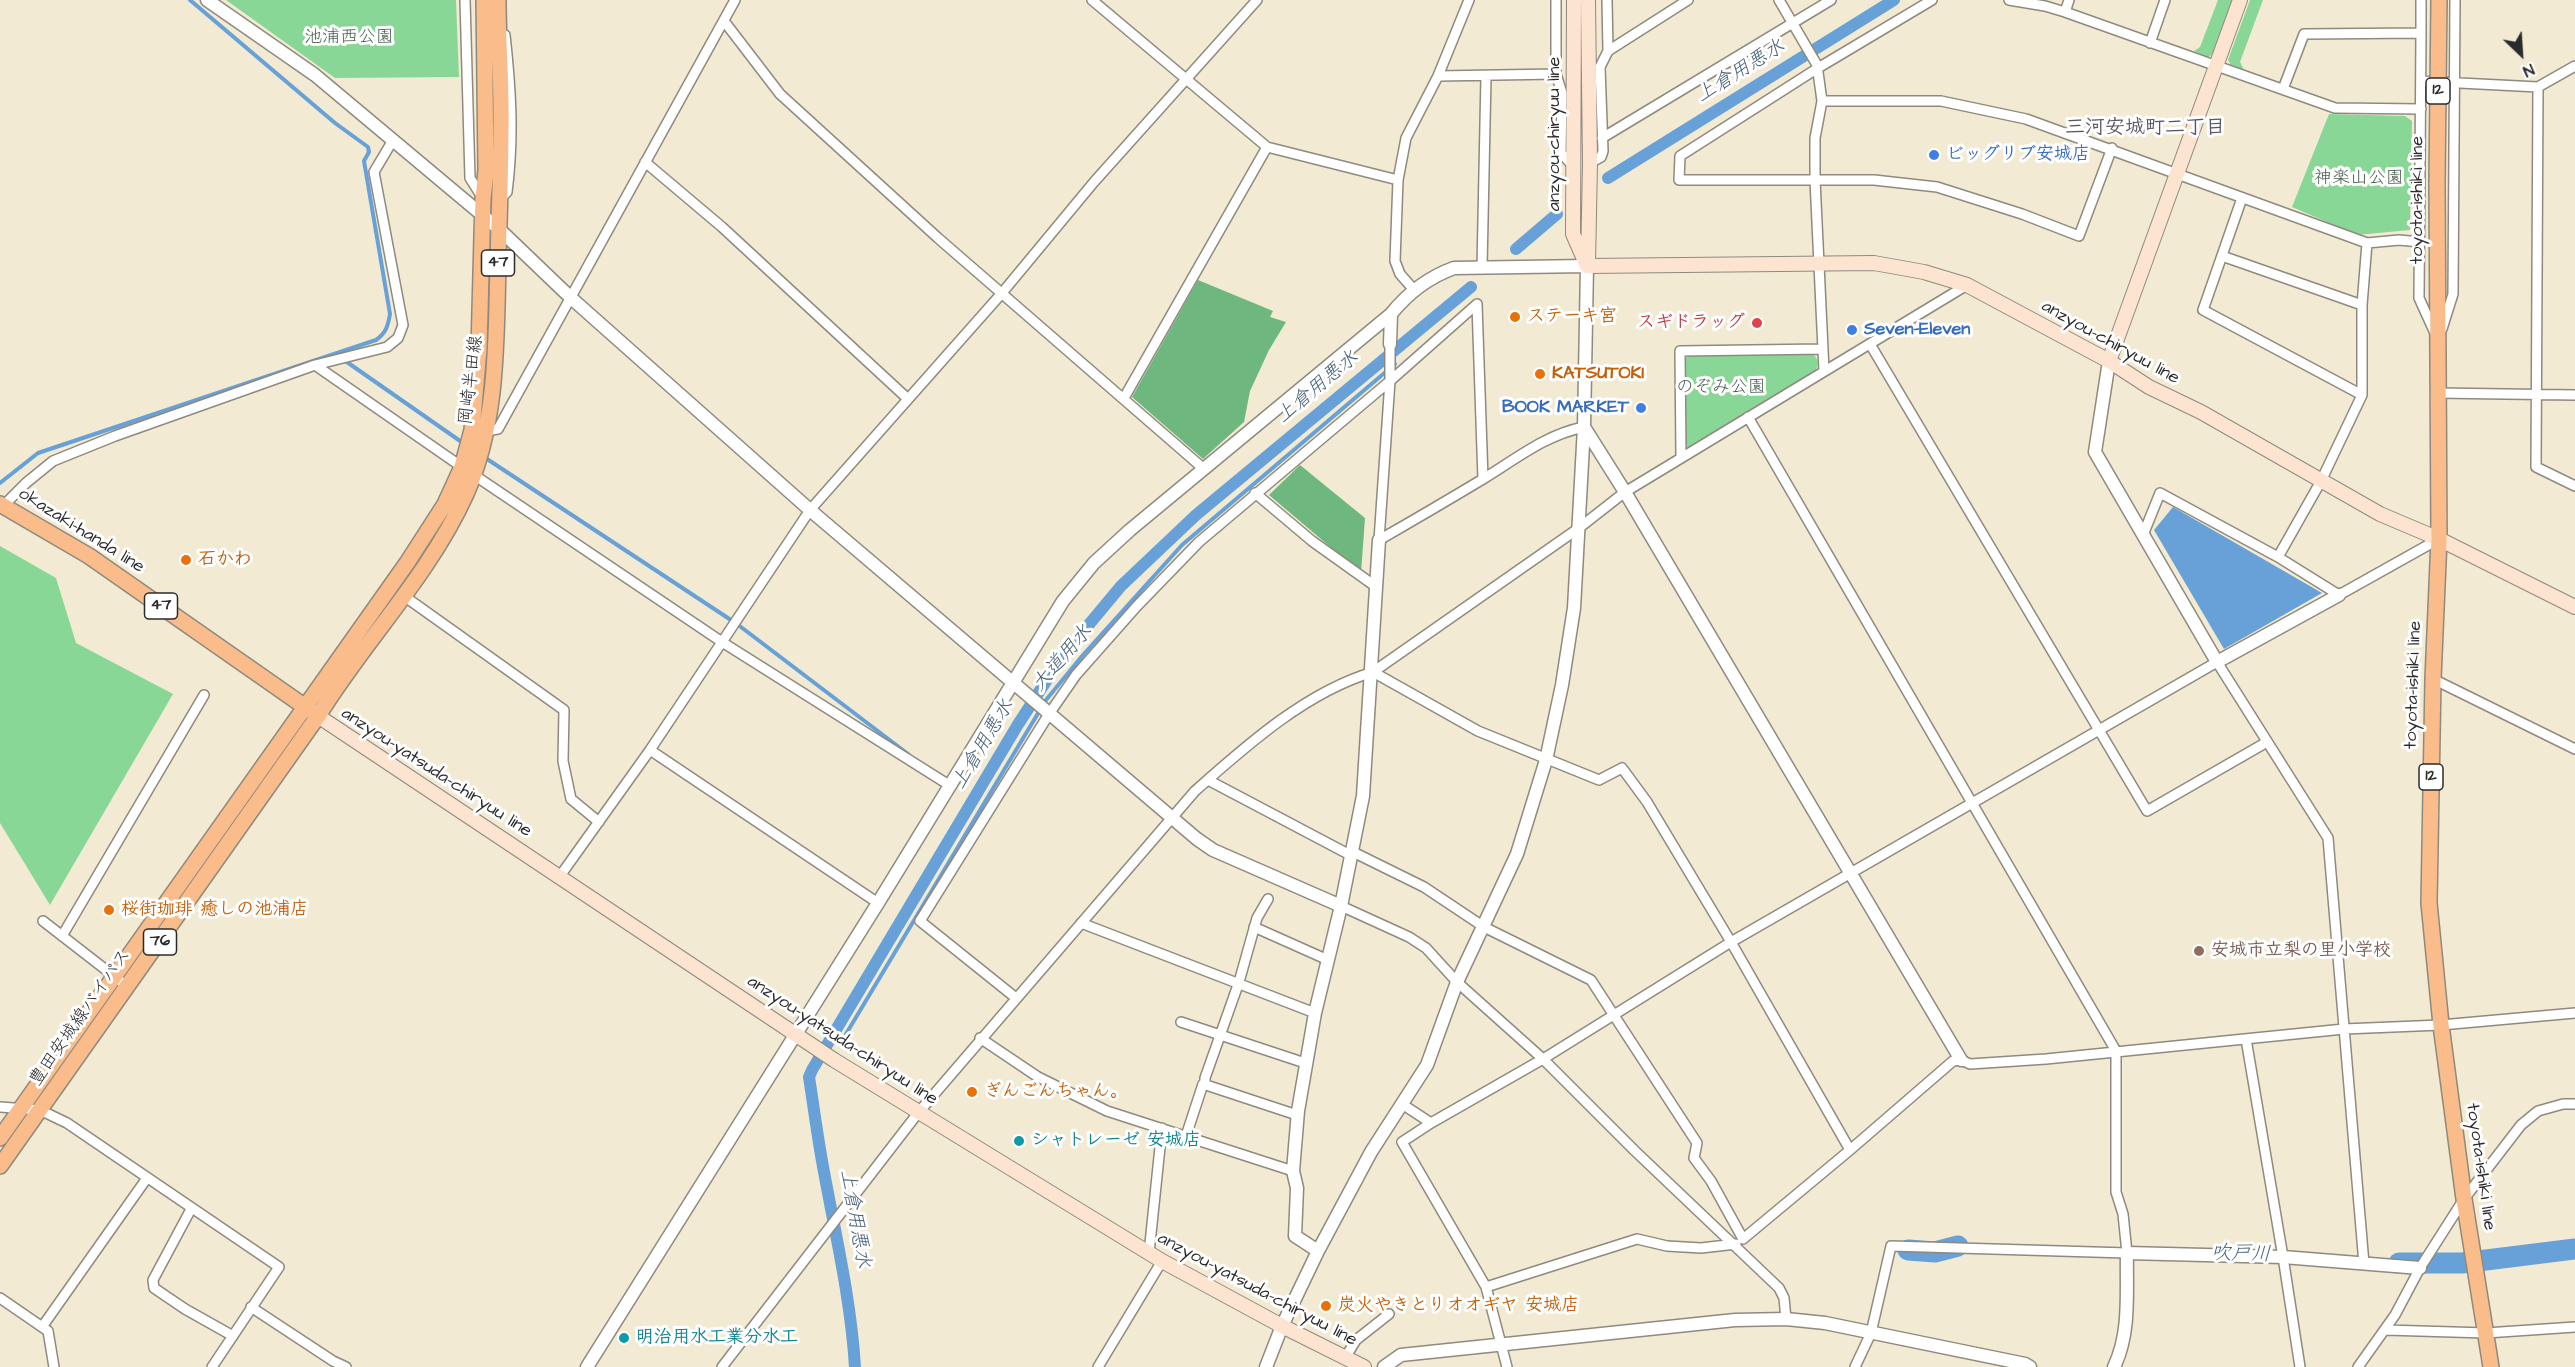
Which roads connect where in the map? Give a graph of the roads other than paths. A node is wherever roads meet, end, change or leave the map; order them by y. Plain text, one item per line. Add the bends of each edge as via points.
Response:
1 (207, 0) edge
2 (465, 0) edge
3 (484, 0) edge
4 (498, 0) edge
5 (504, 0) edge
6 (735, 0) edge
7 (1092, 0) edge
8 (1257, 0) edge
9 (1469, 0) edge
10 (1556, 0) edge
11 (1574, 0) edge
12 (1588, 0) edge
13 (1607, 0) edge
14 (1688, 0) edge
15 (1779, 0) edge
16 (1831, 0) edge
17 (1932, 0) edge
18 (2009, 0) edge
19 (2069, 0) edge
20 (2165, 0) edge
21 (2240, 0) edge
22 (2421, 0) edge
23 (2439, 0) edge
24 (2455, 0) edge
25 (2065, 12) junction
26 (724, 21) junction
27 (1793, 23) junction
28 (2421, 33) junction
29 (2150, 43) junction
30 (492, 47) junction
31 (1608, 51) junction
32 (2217, 66) junction
33 (2575, 66) edge
34 (1817, 67) junction
35 (1556, 74) junction
36 (1438, 76) junction
37 (1486, 76) junction
38 (2421, 81) junction
39 (1186, 82) junction
40 (2454, 83) junction
41 (2538, 87) junction
42 (2283, 89) junction
43 (1822, 101) junction
44 (2421, 109) junction
45 (1602, 138) junction
46 (393, 140) junction
47 (1267, 147) junction
48 (2112, 148) junction
49 (645, 162) junction
50 (1590, 163) junction
51 (1573, 166) junction
52 (2178, 174) junction
53 (1398, 180) junction
54 (1815, 180) junction
55 (2242, 198) junction
56 (491, 200) junction
57 (484, 218) junction
58 (499, 229) junction
59 (2420, 242) junction
60 (2367, 243) junction
61 (2222, 256) junction
62 (1818, 264) junction
63 (1587, 266) junction
64 (1482, 267) junction
65 (1967, 285) junction
66 (1415, 291) junction
67 (1002, 292) junction
68 (570, 297) junction
69 (2362, 305) junction
70 (1391, 314) junction
71 (2439, 341) junction
72 (1390, 344) joint
73 (1870, 344) junction
74 (1822, 349) junction
75 (2109, 361) junction
76 (315, 365) junction
77 (1824, 371) junction
78 (1390, 381) junction
79 (2437, 393) junction
80 (2538, 394) junction
81 (2362, 395) junction
82 (2575, 395) edge
83 (1124, 398) junction
84 (908, 399) junction
85 (1748, 417) junction
86 (1584, 427) junction
87 (486, 431) junction
88 (1682, 457) junction
89 (1204, 469) junction
90 (468, 471) junction
91 (1483, 479) junction
92 (2321, 481) junction
93 (2575, 486) edge
94 (1625, 492) junction
95 (1255, 493) junction
96 (1, 505) edge
97 (810, 510) junction
98 (1579, 528) junction
99 (2143, 535) junction
100 (2439, 539) junction
101 (1379, 540) junction
102 (2278, 557) junction
103 (1375, 586) junction
104 (2339, 595) junction
105 (404, 596) junction
106 (2575, 607) edge
107 (722, 642) junction
108 (2217, 663) junction
109 (1373, 672) junction
110 (2433, 680) junction
111 (1012, 682) junction
112 (204, 695) dead end
113 (304, 706) junction
114 (1047, 712) junction
115 (318, 716) junction
116 (2098, 732) junction
117 (2267, 742) junction
118 (2575, 749) edge
119 (650, 750) junction
120 (1546, 760) junction
121 (1208, 780) junction
122 (949, 785) junction
123 (1973, 804) junction
124 (1172, 819) junction
125 (599, 822) junction
126 (1352, 854) junction
127 (1851, 873) junction
128 (560, 876) junction
129 (1268, 899) dead end
130 (878, 903) junction
131 (1341, 906) junction
132 (43, 921) dead end
133 (1081, 923) junction
134 (1254, 927) junction
135 (1484, 927) junction
136 (62, 936) junction
137 (1731, 942) junction
138 (1328, 960) junction
139 (114, 976) junction
140 (1239, 982) junction
141 (1457, 982) junction
142 (128, 987) junction
143 (1016, 998) junction
144 (1315, 1013) junction
145 (2575, 1013) edge
146 (1615, 1014) junction
147 (1181, 1022) dead end
148 (2441, 1024) junction
149 (2344, 1029) junction
150 (796, 1034) junction
151 (1222, 1035) junction
152 (980, 1038) junction
153 (2246, 1039) junction
154 (2116, 1051) junction
155 (1543, 1059) junction
156 (1961, 1060) junction
157 (1305, 1063) junction
158 (1205, 1085) junction
159 (1402, 1104) junction
160 (2575, 1104) edge
161 (0, 1107) edge
162 (20, 1109) junction
163 (40, 1110) junction
164 (918, 1113) junction
165 (1297, 1115) junction
166 (1431, 1123) junction
167 (1162, 1128) junction
168 (1186, 1136) junction
169 (0, 1138) edge
170 (1850, 1150) junction
171 (0, 1166) edge
172 (1293, 1171) junction
173 (147, 1178) junction
174 (2464, 1199) junction
175 (191, 1209) junction
176 (1743, 1239) junction
177 (1734, 1245) junction
178 (1318, 1251) junction
179 (1149, 1253) junction
180 (2127, 1253) junction
181 (2283, 1257) junction
182 (1162, 1261) junction
183 (2364, 1263) junction
184 (2420, 1268) junction
185 (1486, 1287) junction
186 (0, 1298) edge
187 (251, 1307) junction
188 (1389, 1314) dead end
189 (1786, 1319) junction
190 (1282, 1326) junction
191 (42, 1327) junction
192 (2575, 1327) edge
193 (2386, 1330) junction
194 (1871, 1333) junction
195 (2486, 1333) junction
196 (233, 1336) junction
197 (1502, 1346) junction
198 (1345, 1358) junction
199 (1991, 1362) edge
200 (54, 1367) edge
201 (212, 1367) edge
202 (346, 1367) edge
203 (587, 1367) edge
204 (722, 1367) edge
205 (1098, 1367) edge
206 (1266, 1367) edge
207 (1364, 1367) edge
208 (1384, 1367) edge
209 (1507, 1367) edge
210 (1856, 1367) edge
211 (2030, 1367) edge
212 (2114, 1367) edge
213 (2300, 1367) edge
214 (2358, 1367) edge
215 (2491, 1367) edge

1 - 46 street via 315,75
2 - 56 street via 470,178
3 - 30 main road, 岡崎半田線 / 47
4 - 30 main road, 岡崎半田線 / 47
5 - 56 street via 512,150 507,192
6 - 26 street
7 - 39 street
8 - 39 street
9 - 36 street
10 - 35 street
11 - 51 main road, anzyou-chiryuu line
12 - 50 main road, anzyou-chiryuu line
13 - 31 street
14 - 31 street
15 - 27 street
16 - 27 street
17 - 34 street
18 - 25 street
19 - 25 street
20 - 29 street
21 - 32 main road
22 - 28 street
23 - 71 main road, toyota-ishiki line / 12, bridge
24 - 40 street
25 - 29 street
26 - 49 street
26 - 67 street via 780,94
27 - 34 street
27 - 45 street
28 - 38 street
28 - 42 street via 2304,33
29 - 32 street
30 - 56 main road, 岡崎半田線 / 47 via 501,126
31 - 45 street via 1600,67
32 - 42 street
32 - 52 main road
33 - 41 street
34 - 43 street
34 - 54 street via 1680,156 1679,180
35 - 37 street
35 - 51 street via 1562,93 1562,153
36 - 37 street
36 - 53 street via 1406,138
37 - 64 street
38 - 40 street
38 - 44 street
39 - 47 street
39 - 67 street via 1094,182
40 - 41 street
40 - 71 street via 2453,294
41 - 80 street
42 - 44 street via 2335,108
43 - 48 street via 1941,101 2026,119
43 - 54 street via 1815,138
44 - 59 street
45 - 50 street via 1601,157
46 - 57 street
46 - 76 street via 374,172 403,326 398,338 387,347
47 - 53 street
47 - 83 street
48 - 52 street
48 - 54 street via 2079,236 1937,187 1874,180
49 - 68 street
49 - 84 street via 722,227
50 - 63 main road, anzyou-chiryuu line
51 - 63 main road, anzyou-chiryuu line via 1573,234
52 - 55 street
52 - 75 main road
53 - 66 street via 1395,261 1400,274
54 - 62 street
55 - 60 street
55 - 61 street
56 - 57 main road, 岡崎半田線 / 47
56 - 58 main road, 岡崎半田線 / 47
57 - 58 street
57 - 90 main road, 岡崎半田線 / 47 via 477,381
58 - 68 street
58 - 87 main road, 岡崎半田線 / 47 via 497,337
59 - 60 street
59 - 71 street via 2419,298
60 - 69 street
61 - 69 street
61 - 81 street via 2203,310
62 - 63 main road, anzyou-chiryuu line
62 - 65 main road, anzyou-chiryuu line via 1874,263
62 - 74 street
63 - 64 street
63 - 86 street
64 - 66 street via 1439,273
65 - 73 street
65 - 75 main road, anzyou-chiryuu line
66 - 70 street
67 - 83 street
67 - 84 street
68 - 87 street via 498,429
68 - 97 street
69 - 81 street
70 - 72 street
70 - 89 street
71 - 79 main road, toyota-ishiki line / 12
72 - 78 street
73 - 77 street
73 - 116 street
74 - 77 street
74 - 88 street via 1680,351
75 - 92 main road, anzyou-chiryuu line
75 - 99 street via 2095,452
76 - 90 street
76 - 96 street via 53,461
77 - 85 street
78 - 91 street via 1477,304
78 - 95 street
78 - 101 street
79 - 80 street
79 - 100 main road, toyota-ishiki line / 12
80 - 82 street
80 - 93 street via 2536,467
81 - 92 street
83 - 89 street
84 - 97 street
85 - 88 street
85 - 123 street
86 - 91 street via 1567,430 1535,445
86 - 94 street
86 - 98 street
87 - 90 main road, 岡崎半田線 / 47 via 481,456
88 - 94 street
89 - 111 street via 1094,563 1063,601
90 - 105 main road, 岡崎半田線 / 47 via 443,537
90 - 107 street
90 - 113 main road, 岡崎半田線 / 47
91 - 101 street
92 - 100 main road, anzyou-chiryuu line via 2380,514
92 - 102 street
94 - 98 street
94 - 127 street
95 - 103 street via 1312,541
95 - 114 street via 1198,542 1137,606
96 - 113 main road, okazaki-handa line / 47 via 89,556
97 - 107 street
97 - 111 street
98 - 109 street
98 - 120 street via 1574,608
99 - 102 street via 2160,493
99 - 108 street
100 - 104 street
100 - 106 main road, anzyou-chiryuu line
100 - 110 main road, toyota-ishiki line / 12
101 - 103 street
102 - 104 street
103 - 109 street
104 - 108 street
105 - 115 main road, 岡崎半田線 / 47
105 - 125 street via 564,710 563,761 571,799
107 - 119 street
107 - 122 street
108 - 116 street
108 - 117 street
109 - 120 street via 1478,731
109 - 121 street via 1353,678 1306,704
109 - 126 street via 1363,796
110 - 118 street
110 - 148 main road, toyota-ishiki line / 12 via 2429,903
111 - 114 street
111 - 122 street
112 - 136 street
113 - 115 main road, okazaki-handa line / 47
113 - 139 main road, 豊田安城線バイパス / 76
114 - 124 street
114 - 143 street via 920,921
115 - 128 main road, anzyou-yatsuda-chiryuu line
115 - 142 main road, 豊田安城線バイパス / 76
116 - 117 street via 2147,812
116 - 123 street
117 - 149 street via 2328,838
119 - 125 street
119 - 130 street
120 - 135 street via 1517,854
120 - 137 street via 1599,780 1622,768 1647,802
121 - 124 street
121 - 126 street
122 - 130 street
123 - 127 street
123 - 154 street
124 - 131 street via 1213,850
124 - 133 street
125 - 128 street
126 - 131 street
126 - 135 street via 1424,887
127 - 137 street
127 - 156 street
128 - 150 main road, anzyou-yatsuda-chiryuu line
129 - 134 street
130 - 150 street
131 - 138 street
131 - 141 street via 1426,948
132 - 136 street
133 - 140 street
133 - 143 street
134 - 138 street
134 - 140 street
135 - 141 street
135 - 146 street via 1591,980
136 - 139 street
137 - 146 street
137 - 170 street
138 - 144 street
139 - 142 street
139 - 162 main road, 豊田安城線バイパス / 76
140 - 144 street
140 - 151 street
141 - 155 street
141 - 159 street via 1427,1065
142 - 163 main road, 豊田安城線バイパス / 76
143 - 152 street
144 - 157 street
145 - 148 street
146 - 155 street
146 - 176 street via 1697,1143 1694,1158
147 - 151 street
148 - 149 street
148 - 174 main road, toyota-ishiki line / 12
149 - 153 street
149 - 183 street
150 - 164 main road, anzyou-yatsuda-chiryuu line
150 - 203 street
151 - 157 street
151 - 158 street
152 - 164 street
152 - 167 street via 1038,1077 1107,1111
153 - 154 street
153 - 181 street
154 - 156 street via 1970,1064
154 - 180 street via 2116,1192
155 - 166 street
155 - 177 street
156 - 170 street via 1953,1061
157 - 165 street
158 - 165 street
158 - 168 street
159 - 166 street
159 - 178 street via 1371,1152
160 - 174 street via 2538,1112 2521,1125
161 - 162 street
162 - 163 street
162 - 169 main road, 豊田安城線バイパス / 76
163 - 171 main road, 豊田安城線バイパス / 76
163 - 173 street via 72,1126
164 - 179 main road, anzyou-yatsuda-chiryuu line
164 - 204 street
165 - 172 street
166 - 185 street via 1402,1142
167 - 168 street
167 - 179 street
168 - 172 street
170 - 176 street
172 - 178 street via 1297,1188 1294,1236
173 - 175 street
173 - 191 street
174 - 184 street
174 - 195 main road, toyota-ishiki line / 12
175 - 187 street via 279,1267
175 - 196 street via 153,1280 154,1287
176 - 177 street
177 - 185 street via 1667,1246 1637,1239
177 - 189 street via 1779,1288
178 - 190 street
179 - 182 main road, anzyou-yatsuda-chiryuu line
180 - 181 street
180 - 194 street via 1891,1246
180 - 212 street via 2125,1328 2122,1351
181 - 183 street
181 - 213 street
182 - 190 main road, anzyou-yatsuda-chiryuu line
182 - 205 street
183 - 184 street
184 - 193 street
185 - 197 street
186 - 191 street
187 - 196 street
187 - 202 street
188 - 198 street via 1356,1340
189 - 194 street
189 - 197 street via 1735,1320
190 - 198 main road, anzyou-yatsuda-chiryuu line
190 - 206 street
191 - 200 street via 48,1331
192 - 195 street
193 - 195 street
193 - 214 street
194 - 199 street
194 - 210 street
195 - 215 main road, toyota-ishiki line / 12
196 - 201 street
197 - 208 street via 1401,1355
197 - 209 street
198 - 207 main road, anzyou-yatsuda-chiryuu line
199 - 211 street

